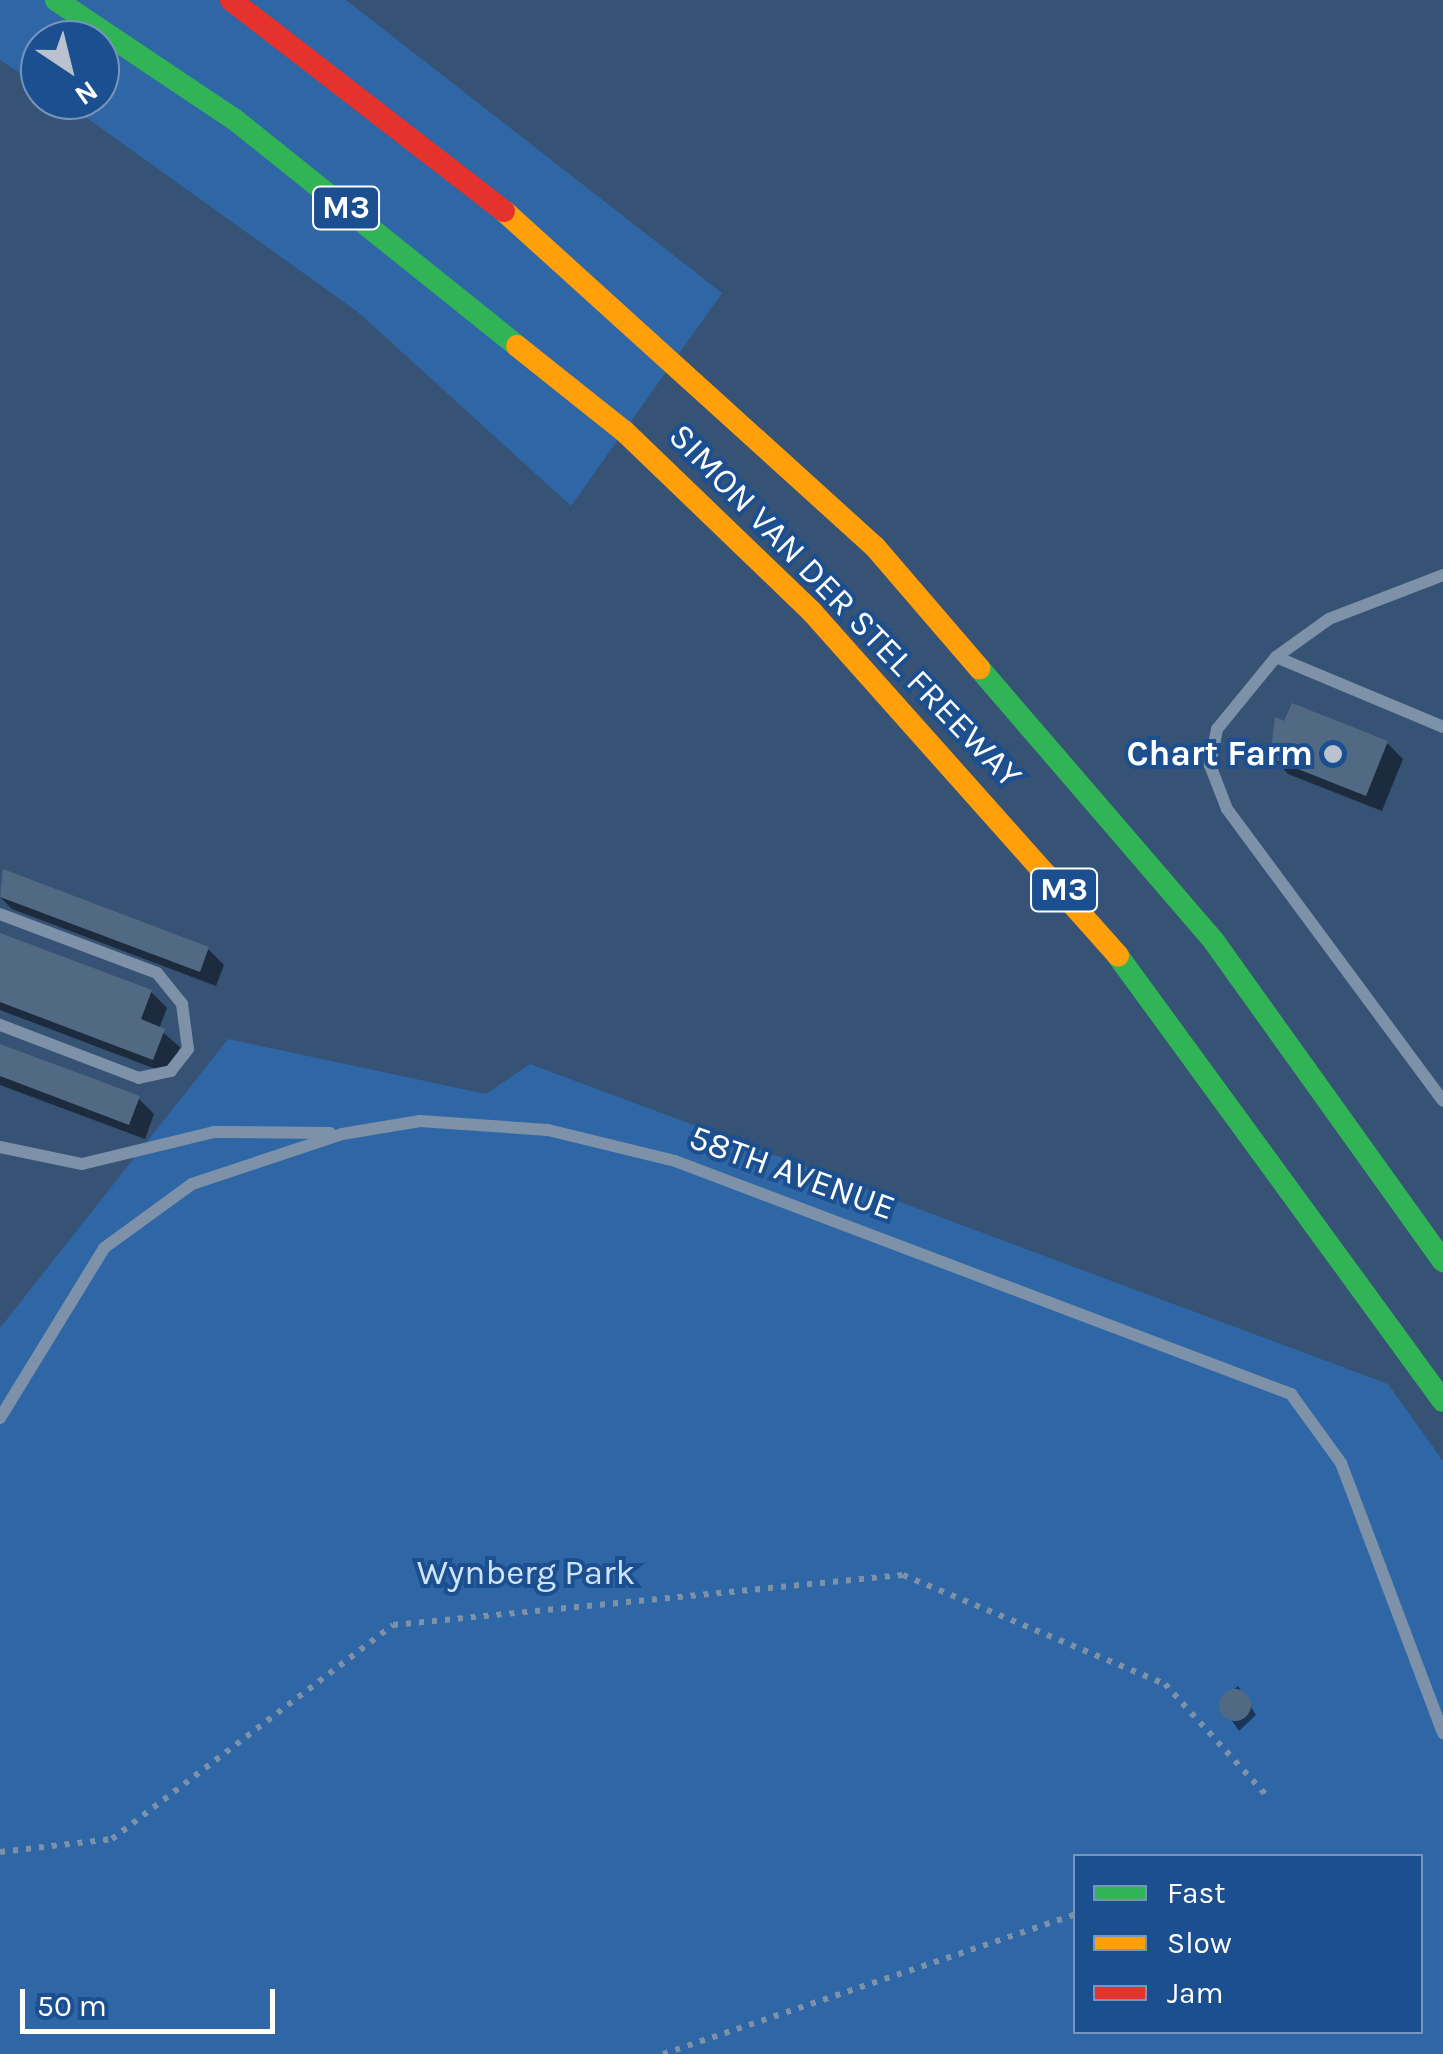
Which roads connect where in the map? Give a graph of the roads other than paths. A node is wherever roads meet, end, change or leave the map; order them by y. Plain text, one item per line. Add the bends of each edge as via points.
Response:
1 (56, 0) edge
2 (230, 0) edge
3 (1443, 575) edge
4 (1276, 657) junction
5 (1443, 727) edge
6 (0, 914) edge
7 (0, 1025) edge
8 (1443, 1101) edge
9 (342, 1134) junction
10 (0, 1147) edge
11 (1443, 1261) edge
12 (1443, 1401) edge
13 (0, 1418) edge
14 (1443, 1732) edge

1 - 12 highway, SIMON VAN DER STEL FREEWAY / M3 via 234,120 624,430 812,612 1139,980
2 - 11 highway, SIMON VAN DER STEL FREEWAY / M3 via 461,172 875,548 1213,940
3 - 4 lane via 1329,619
4 - 5 lane
4 - 8 lane via 1216,729 1212,780
6 - 7 lane via 157,974 182,1004 188,1049 171,1071 139,1078
9 - 10 lane via 214,1132 135,1158 70,1164
9 - 13 lane, 58TH AVENUE via 192,1184 141,1214 104,1248
9 - 14 lane, 58TH AVENUE via 487,1121 675,1161 1258,1376 1309,1408 1329,1436

